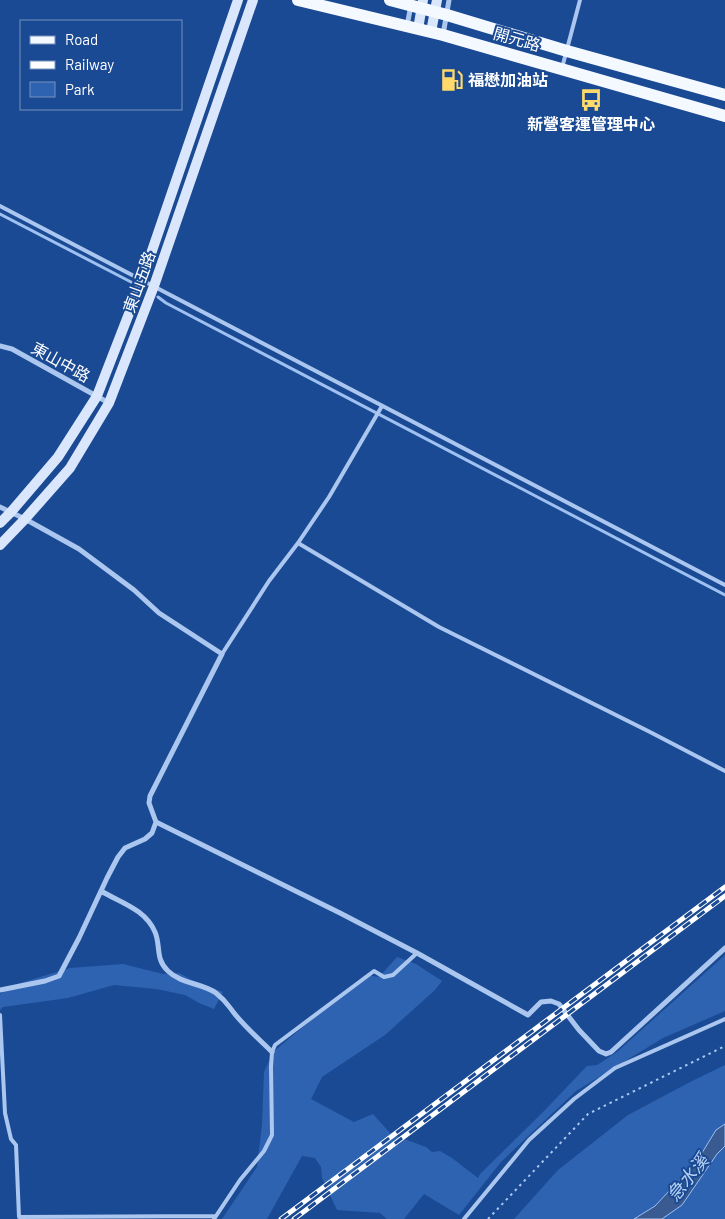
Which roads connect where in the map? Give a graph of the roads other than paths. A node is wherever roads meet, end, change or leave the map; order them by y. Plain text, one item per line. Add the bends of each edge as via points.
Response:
1 (238, 0) edge
2 (253, 0) edge
3 (298, 0) edge
4 (390, 0) edge
5 (449, 0) edge
6 (580, 0) edge
7 (427, 6) edge
8 (412, 28) junction
9 (437, 34) junction
10 (567, 51) junction
11 (562, 69) junction
12 (725, 95) edge
13 (725, 116) edge
14 (0, 206) edge
15 (142, 280) junction
16 (154, 286) junction
17 (0, 346) edge
18 (97, 396) junction
19 (109, 403) junction
20 (382, 406) junction
21 (0, 507) edge
22 (11, 512) junction
23 (25, 519) junction
24 (0, 523) edge
25 (298, 543) junction
26 (0, 545) edge
27 (725, 585) edge
28 (222, 654) junction
29 (725, 771) edge
30 (156, 822) junction
31 (101, 891) junction
32 (725, 948) edge
33 (416, 953) junction
34 (0, 990) edge
35 (0, 1015) edge
36 (725, 1019) edge
37 (272, 1052) junction
38 (215, 1217) edge
39 (464, 1219) edge

1 - 15 street, 東山五路
2 - 16 street, 東山五路
3 - 8 main road, 開元路
4 - 7 main road, 開元路
5 - 7 street
6 - 10 lane
7 - 8 street
7 - 9 street
7 - 10 main road, 開元路
8 - 9 main road, 開元路
9 - 11 main road, 開元路
10 - 11 lane
10 - 12 main road, 開元路
11 - 13 main road, 開元路
14 - 15 lane
15 - 16 lane
15 - 18 street, 東山五路
16 - 19 street, 東山五路
16 - 20 lane
17 - 18 street, 東山中路 via 12,349
18 - 19 street, 東山中路
18 - 22 street, 東山五路 via 58,457
19 - 23 street, 東山五路 via 70,468
20 - 25 lane via 330,497
20 - 27 lane
21 - 22 street
22 - 23 street
22 - 24 street, 東山五路
23 - 26 street, 東山五路
23 - 28 street via 79,549 159,612
25 - 28 lane
25 - 29 lane via 439,627
28 - 30 street via 150,796 149,804
30 - 31 street via 152,833 145,839 125,848
30 - 33 street
31 - 34 street via 59,976
31 - 37 street via 141,912 148,920 155,932 163,966 170,973 214,992 226,1001
32 - 33 street via 606,1054 599,1051 558,1004 541,1002 528,1015
33 - 37 lane via 393,975 384,977 374,971 276,1045
35 - 38 lane via 5,1113 16,1145 19,1217
36 - 39 lane via 615,1068 574,1099 529,1140
37 - 38 lane via 272,1135

